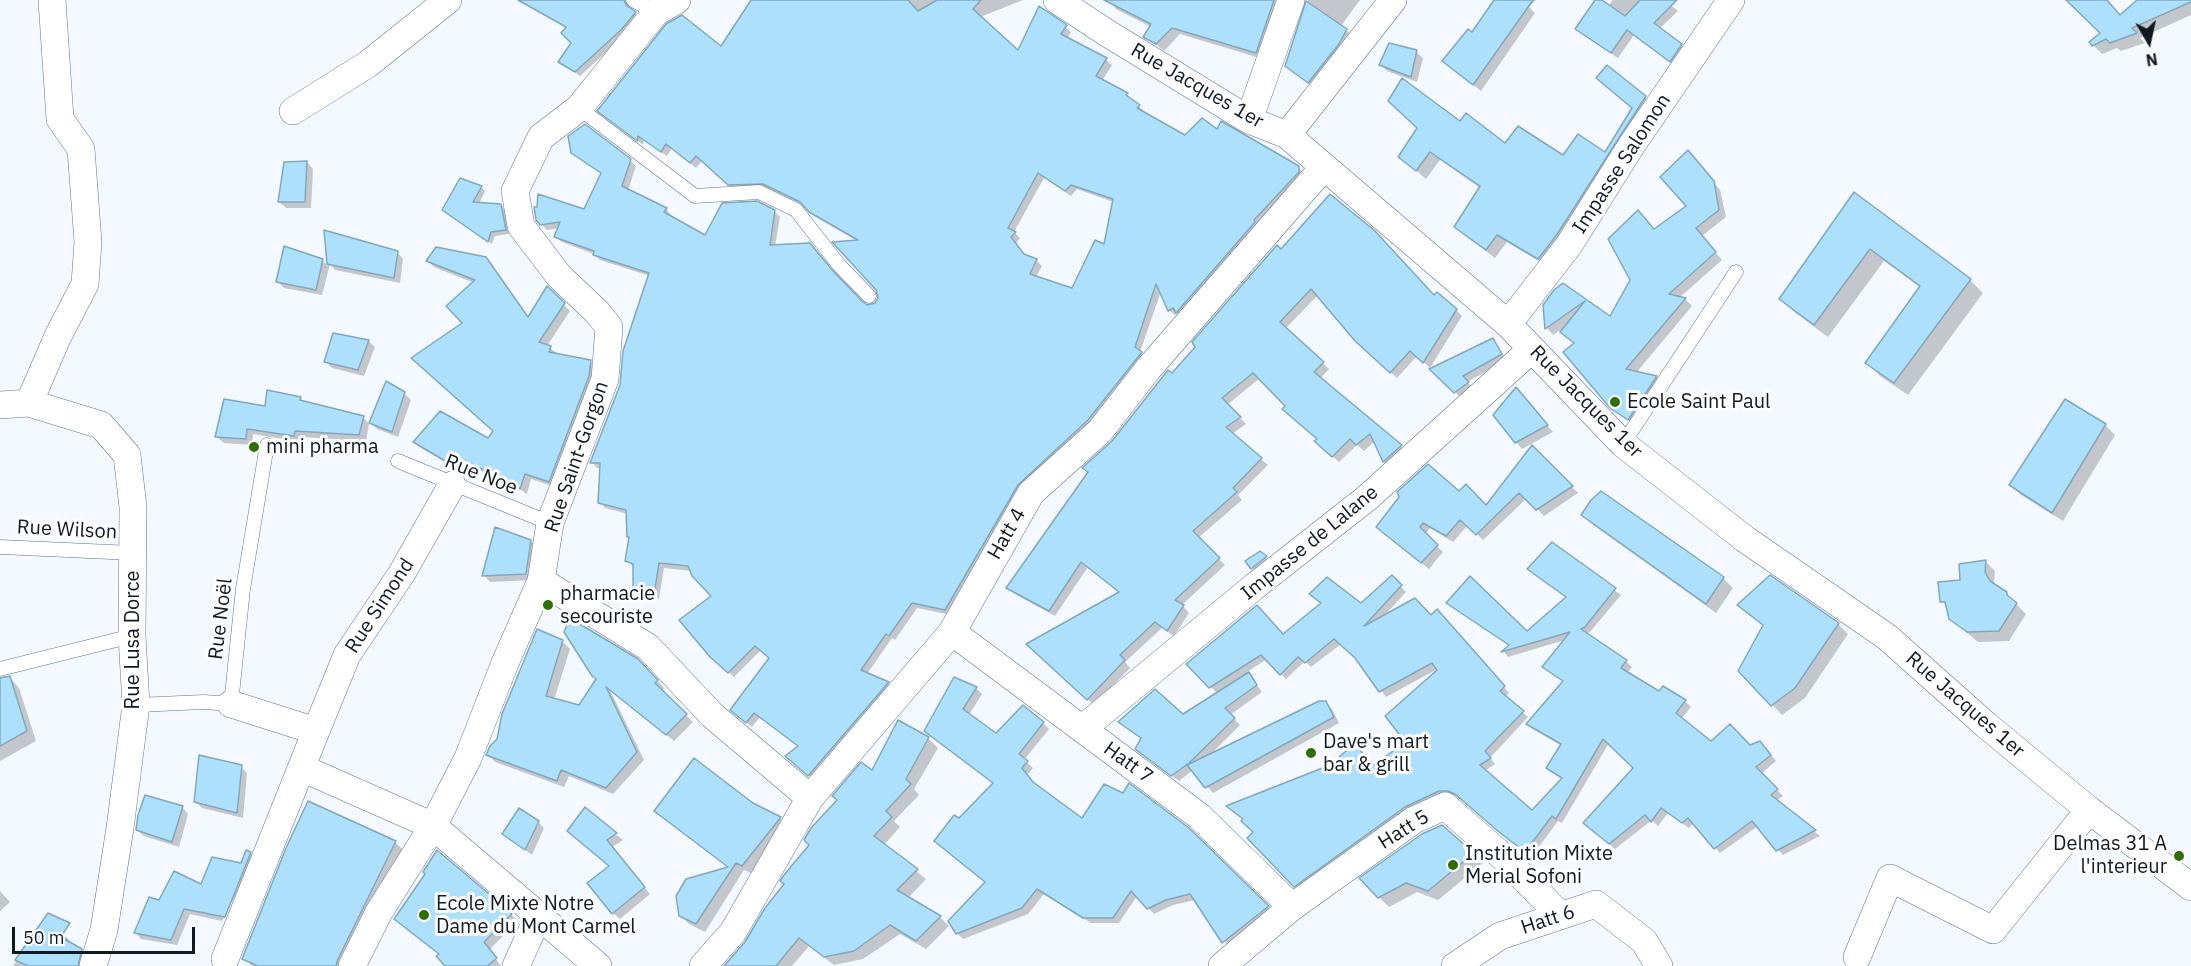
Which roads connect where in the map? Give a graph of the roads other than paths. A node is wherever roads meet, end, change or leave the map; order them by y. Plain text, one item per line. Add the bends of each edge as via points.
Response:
1 (52, 0) edge
2 (448, 0) edge
3 (1057, 0) edge
4 (1291, 0) edge
5 (1393, 0) edge
6 (1731, 0) edge
7 (655, 4) edge
8 (579, 108) junction
9 (293, 111) dead end
10 (1249, 120) junction
11 (1287, 135) junction
12 (1323, 168) junction
13 (1736, 272) dead end
14 (869, 296) dead end
15 (1508, 324) junction
16 (1532, 349) junction
17 (30, 403) junction
18 (0, 405) edge
19 (1623, 444) junction
20 (267, 445) dead end
21 (398, 462) dead end
22 (452, 485) junction
23 (550, 523) junction
24 (0, 547) edge
25 (133, 553) junction
26 (541, 581) junction
27 (951, 632) junction
28 (132, 636) junction
29 (0, 669) edge
30 (231, 704) junction
31 (136, 705) junction
32 (1082, 729) junction
33 (316, 731) junction
34 (302, 768) junction
35 (810, 798) junction
36 (2089, 810) junction
37 (434, 826) junction
38 (2191, 885) edge
39 (1293, 907) junction
40 (1560, 915) junction
41 (538, 917) junction
42 (1857, 957) dead end
43 (225, 959) dead end
44 (93, 966) edge
45 (352, 966) edge
46 (516, 966) edge
47 (598, 966) edge
48 (703, 966) edge
49 (1222, 966) edge
50 (1455, 966) edge
51 (1659, 966) edge

1 - 17 street via 60,119 81,149 87,243 85,284
2 - 9 street via 368,64
3 - 10 street, Rue Jacques 1er
4 - 10 street
5 - 11 street
6 - 15 street, Impasse Salomon via 1569,245
7 - 8 street, Rue Saint-Gorgon
8 - 14 lane via 695,196 759,192 796,210
8 - 23 street, Rue Saint-Gorgon via 541,137 515,191 521,226 559,276 609,327 605,380
10 - 11 street, Rue Jacques 1er
11 - 12 street, Rue Jacques 1er
12 - 15 street, Rue Jacques 1er
12 - 27 street, Hatt 4 via 1149,368 1100,431 1031,493
13 - 19 lane
15 - 16 street, Rue Jacques 1er
16 - 19 street, Rue Jacques 1er
16 - 32 street, Impasse de Lalane via 1367,498
17 - 18 street, Rue Lusa Dorce
17 - 25 street, Rue Lusa Dorce via 101,425 127,455
19 - 36 street, Rue Jacques 1er via 1745,539 1887,637
20 - 30 lane, Rue Noël via 243,589
21 - 22 lane, Rue Noe
22 - 23 lane, Rue Noe
22 - 33 street, Rue Simond via 402,573 347,655
23 - 26 street, Rue Saint-Gorgon
24 - 25 lane, Rue Wilson
25 - 28 street, Rue Lusa Dorce
26 - 35 street via 648,647 712,715
26 - 37 street, Rue Saint-Gorgon via 468,758
27 - 32 street, Hatt 7
27 - 35 street, Hatt 4
28 - 29 lane
28 - 31 street, Rue Lusa Dorce
30 - 31 lane
30 - 33 street
31 - 44 street, Rue Lusa Dorce via 104,930
32 - 39 street, Hatt 7 via 1199,816
33 - 34 street, Rue Simond
34 - 37 street
34 - 43 street, Rue Simond
35 - 48 street, Hatt 4 via 733,932
36 - 38 street, Rue Jacques 1er
36 - 42 street via 1993,930 1890,878
37 - 41 street
37 - 45 street, Rue Saint-Gorgon via 379,912
39 - 40 street, Hatt 5 via 1414,820 1445,806
39 - 49 street
40 - 50 street, Hatt 6 via 1500,936
40 - 51 street, Hatt 6 via 1596,904 1644,941
41 - 46 street
41 - 47 street

